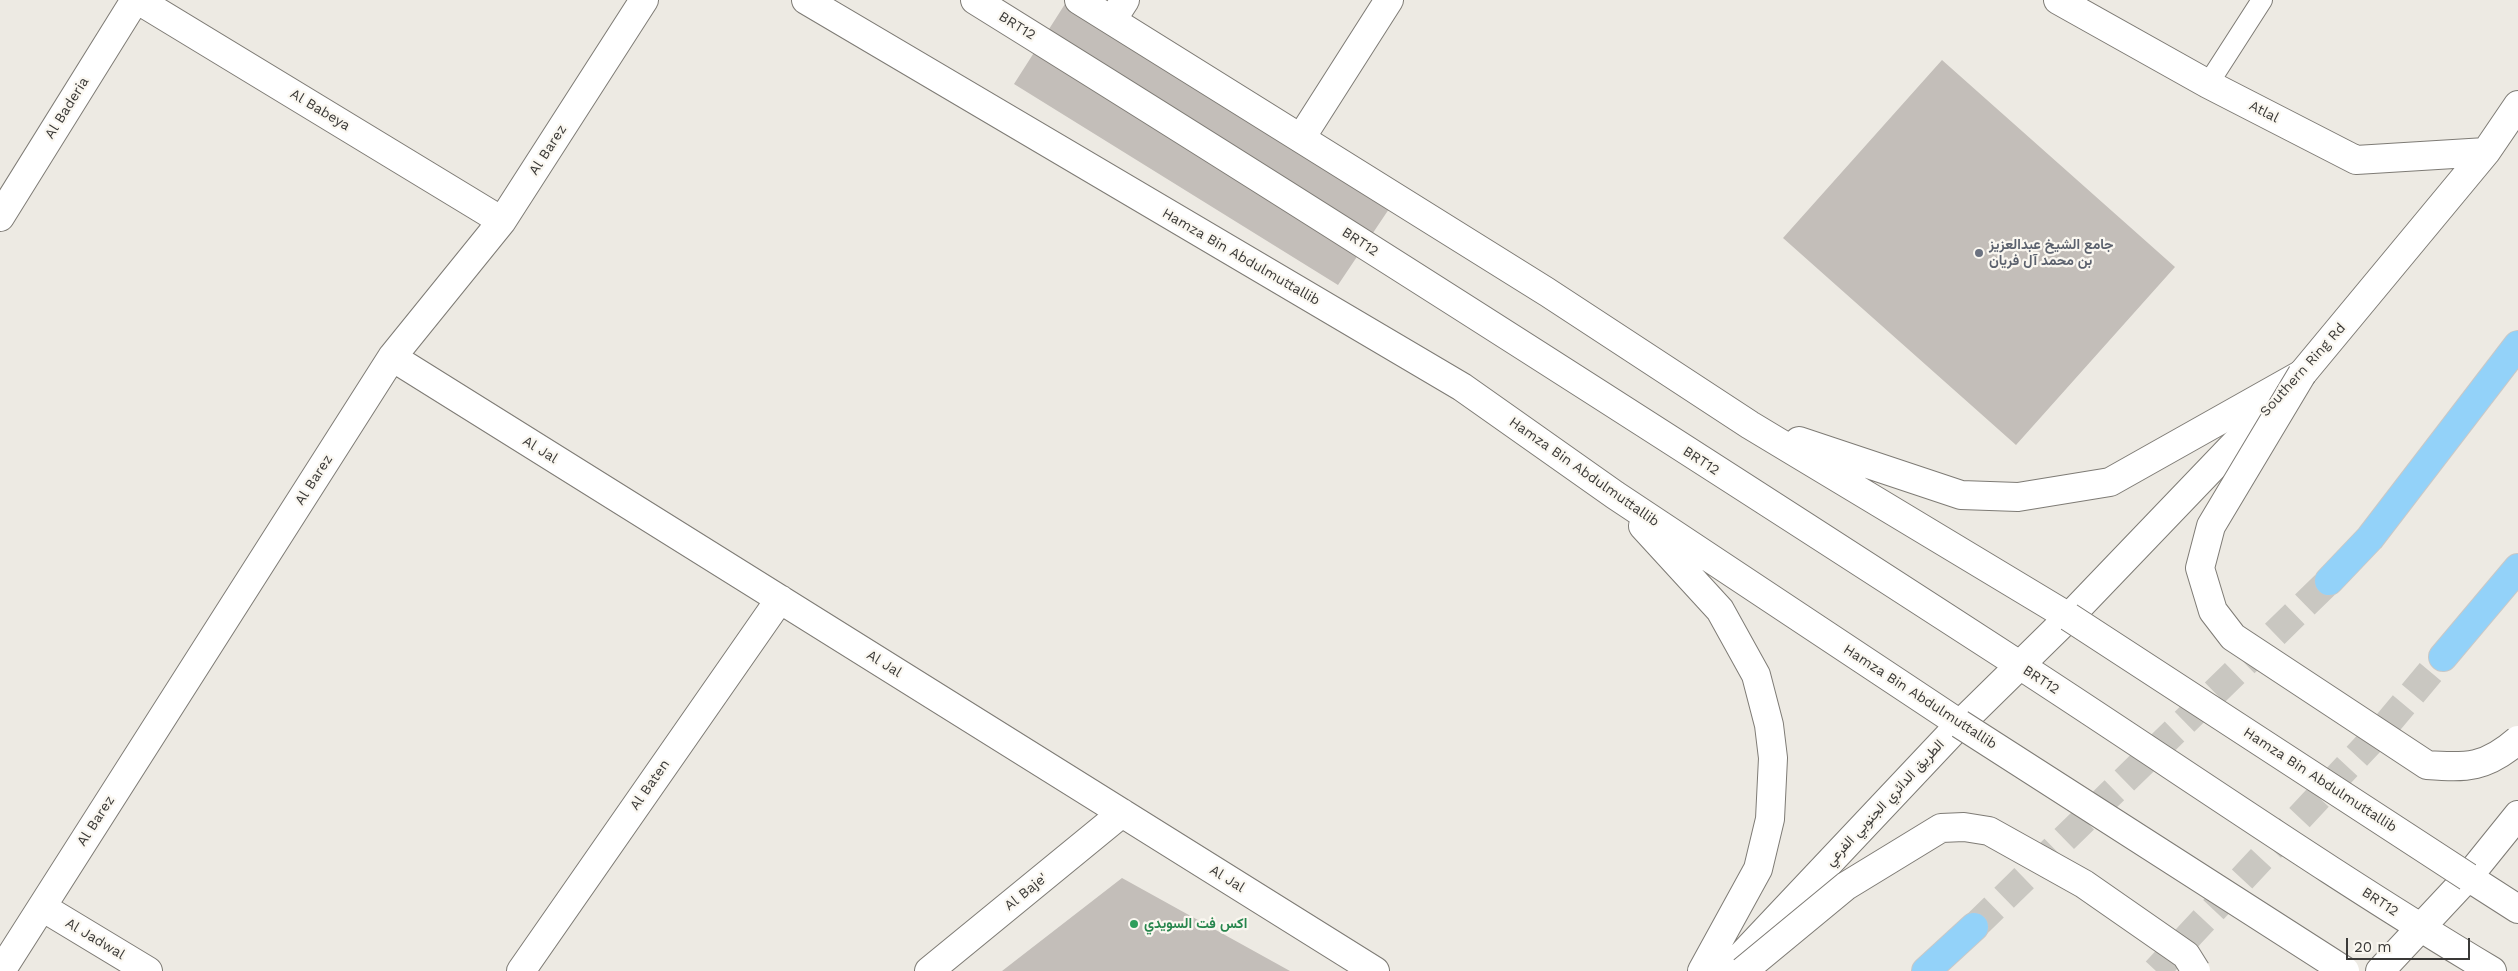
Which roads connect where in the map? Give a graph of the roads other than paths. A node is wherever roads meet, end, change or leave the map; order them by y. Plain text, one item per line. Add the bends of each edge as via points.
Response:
1 (136, 0) edge
2 (644, 0) edge
3 (806, 0) edge
4 (976, 0) edge
5 (1079, 0) edge
6 (1389, 0) edge
7 (2058, 0) edge
8 (2262, 0) edge
9 (1118, 10) edge
10 (2208, 84) junction
11 (2518, 105) edge
12 (1301, 138) junction
13 (2486, 152) junction
14 (0, 217) edge
15 (502, 221) junction
16 (2518, 346) edge
17 (392, 357) junction
18 (2302, 374) junction
19 (1750, 425) junction
20 (1615, 495) junction
21 (2518, 568) edge
22 (2329, 582) tunnel mouth
23 (780, 599) junction
24 (2069, 617) junction
25 (2443, 657) tunnel mouth
26 (2020, 666) junction
27 (1960, 724) junction
28 (2518, 740) edge
29 (1122, 813) junction
30 (2518, 815) edge
31 (2468, 877) junction
32 (42, 907) junction
33 (2518, 909) edge
34 (1974, 927) tunnel mouth
35 (2421, 929) junction
36 (1, 971) edge
37 (148, 971) edge
38 (521, 971) edge
39 (930, 971) edge
40 (1375, 971) edge
41 (1702, 971) edge
42 (1726, 971) edge
43 (1743, 971) edge
44 (1926, 971) edge
45 (2196, 971) edge
46 (2346, 971) edge
47 (2380, 971) edge
48 (2479, 971) edge
49 (2492, 971) edge

1 - 14 main road, Al Baderia
1 - 15 main road, Al Babeya
2 - 15 main road, Al Barez
3 - 20 main road, Hamza Bin Abdulmuttallib via 1462,386
4 - 26 main road, BRT12 via 1198,138
5 - 9 main road, Hamza Bin Abdulmuttallib
6 - 12 main road
7 - 10 main road, Atlal
8 - 10 lane
9 - 12 main road, Hamza Bin Abdulmuttallib
10 - 13 main road, Atlal via 2356,160
11 - 13 main road, Southern Ring Rd
12 - 19 main road, Hamza Bin Abdulmuttallib via 1547,292
13 - 18 main road, Southern Ring Rd
15 - 17 main road, Al Barez
16 - 22 highway via 2370,538
17 - 23 main road, Al Jal
17 - 32 main road, Al Barez
18 - 19 main road via 2110,482 2018,497 1961,495
18 - 24 main road, Southern Ring Rd
18 - 28 main road, bridge via 2211,526 2200,568 2212,611 2233,637 2426,765 2465,767 2501,754
19 - 24 main road, Hamza Bin Abdulmuttallib
20 - 27 main road, Hamza Bin Abdulmuttallib
20 - 41 main road via 1720,610 1756,675 1768,725 1772,758 1770,819 1758,869
21 - 25 highway
23 - 29 main road, Al Jal
23 - 38 main road, Al Baten
24 - 26 main road, الطريق الدائري الجنوبي الفرعي
24 - 31 main road, Hamza Bin Abdulmuttallib, bridge
26 - 27 main road, الطريق الدائري الجنوبي الفرعي
26 - 35 main road, BRT12
27 - 42 main road, الطريق الدائري الجنوبي الفرعي
27 - 46 main road, Hamza Bin Abdulmuttallib, bridge
29 - 39 main road, Al Baje'
29 - 40 main road, Al Jal
30 - 31 main road
31 - 33 main road, Hamza Bin Abdulmuttallib
31 - 35 main road
32 - 36 main road, Al Barez
32 - 37 main road, Al Jadwal
34 - 44 highway
35 - 47 main road
35 - 48 main road, BRT12
35 - 49 main road, BRT12
43 - 45 main road, bridge via 1846,886 1941,828 1964,827 1989,831 2084,884 2186,955

